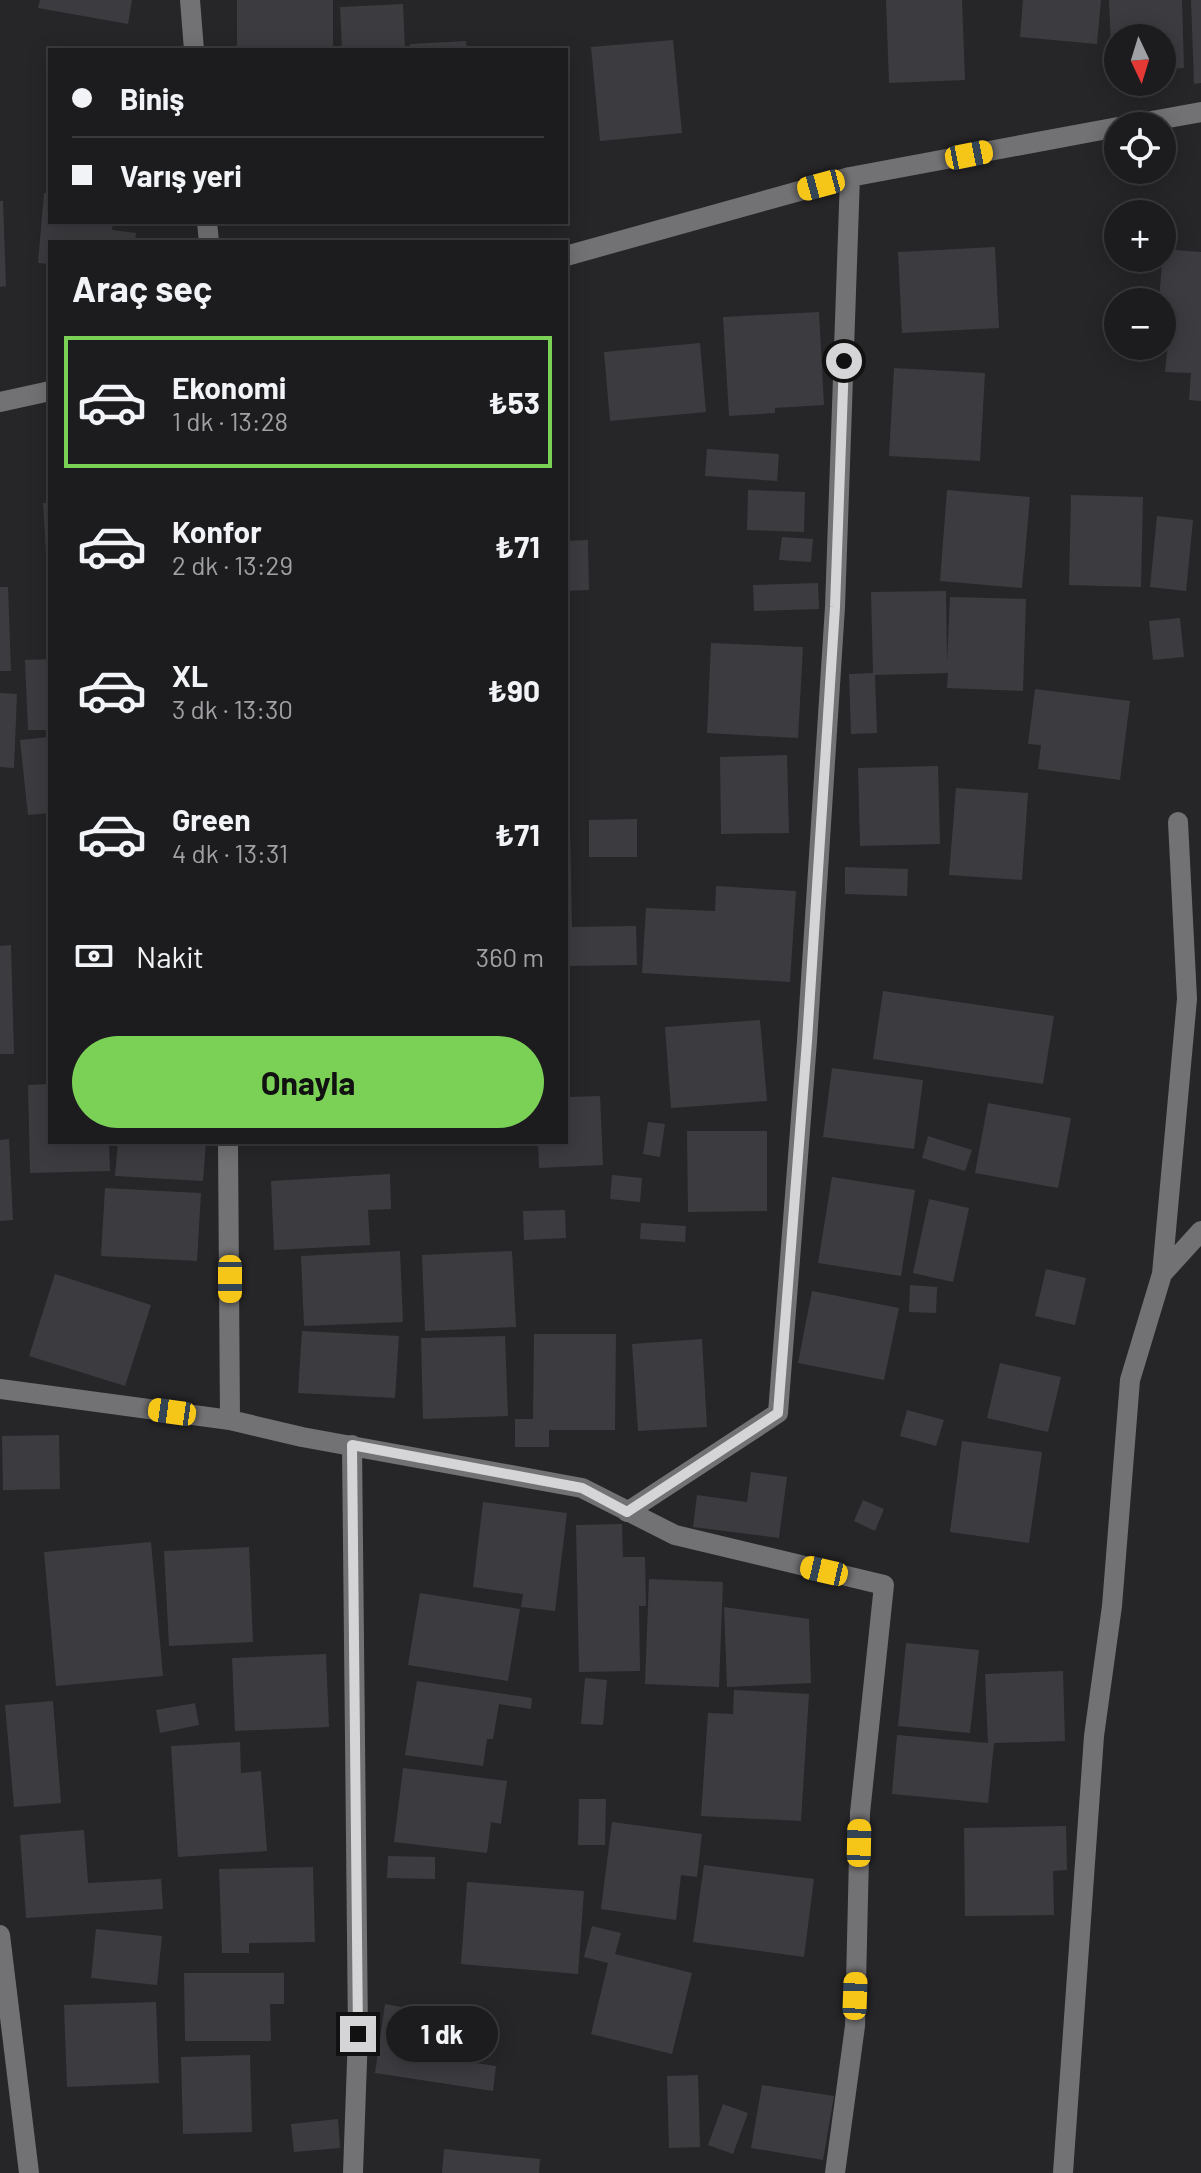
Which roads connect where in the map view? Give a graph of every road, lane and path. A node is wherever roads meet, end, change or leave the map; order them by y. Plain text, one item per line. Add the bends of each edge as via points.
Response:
1 (190, 0) edge
2 (194, 48) edge
3 (1201, 112) edge
4 (1176, 116) edge
5 (1104, 129) edge
6 (850, 177) junction
7 (568, 255) edge
8 (48, 391) edge
9 (0, 402) edge
10 (1178, 822) dead end
11 (228, 1144) edge
12 (1201, 1231) edge
13 (1162, 1274) junction
14 (0, 1389) edge
15 (230, 1420) junction
16 (352, 1445) junction
17 (627, 1512) junction
18 (0, 1935) edge
19 (29, 2173) edge
20 (353, 2173) edge
21 (835, 2173) edge
22 (1063, 2173) edge

1 - 2 street
3 - 4 street
5 - 6 street
6 - 7 street
6 - 17 street via 835,607 778,1413
8 - 9 street
10 - 13 street via 1187,999
11 - 15 street
12 - 13 street
13 - 22 street via 1130,1380 1112,1606 1094,1736
14 - 15 street
15 - 16 street
16 - 17 street via 582,1488
16 - 20 street via 358,2034
17 - 21 street via 675,1535 884,1585 860,1813 855,2026
18 - 19 street

